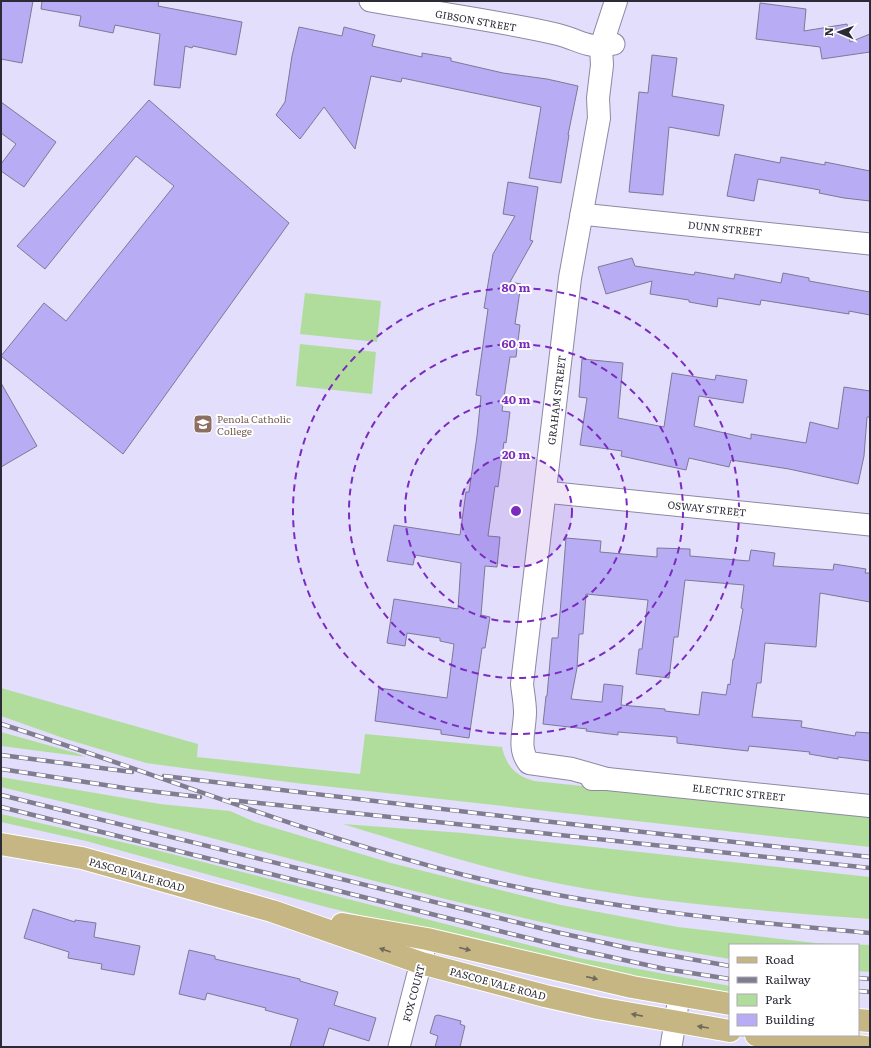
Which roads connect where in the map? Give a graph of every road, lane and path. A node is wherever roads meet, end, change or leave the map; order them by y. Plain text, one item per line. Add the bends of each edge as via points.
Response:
1 (370, 1) edge
2 (616, 1) edge
3 (628, 1) edge
4 (606, 43) junction
5 (581, 214) junction
6 (870, 244) edge
7 (545, 492) junction
8 (870, 525) edge
9 (522, 684) joint
10 (870, 806) edge
11 (1, 844) edge
12 (272, 912) junction
13 (427, 940) junction
14 (422, 963) junction
15 (679, 997) junction
16 (729, 1004) edge
17 (859, 1020) edge
18 (870, 1021) edge
19 (676, 1022) junction
20 (729, 1031) edge
21 (765, 1036) edge
22 (399, 1047) edge
23 (671, 1047) edge
24 (865, 1047) edge

1 - 4 street, GIBSON STREET via 557,35 590,46
2 - 4 street, GRAHAM STREET
3 - 4 street, GRAHAM STREET
4 - 5 street, GRAHAM STREET via 612,84 607,103 599,118
5 - 6 street, DUNN STREET
5 - 7 street, GRAHAM STREET via 570,278
7 - 8 street, OSWAY STREET
7 - 9 street, GRAHAM STREET
9 - 10 street, ELECTRIC STREET via 525,712 523,750 524,757 530,763 572,769 607,779
11 - 12 main road, PASCOE VALE ROAD via 82,858
12 - 13 main road, PASCOE VALE ROAD
14 -> 12 main road, PASCOE VALE ROAD
13 - 14 street, FOX COURT
13 -> 15 main road, PASCOE VALE ROAD
19 -> 14 main road, PASCOE VALE ROAD via 545,996
14 - 22 street, FOX COURT
15 - 16 main road, PASCOE VALE ROAD
15 - 19 street
17 - 18 main road
20 -> 19 main road, PASCOE VALE ROAD
19 - 23 street
21 - 24 main road

